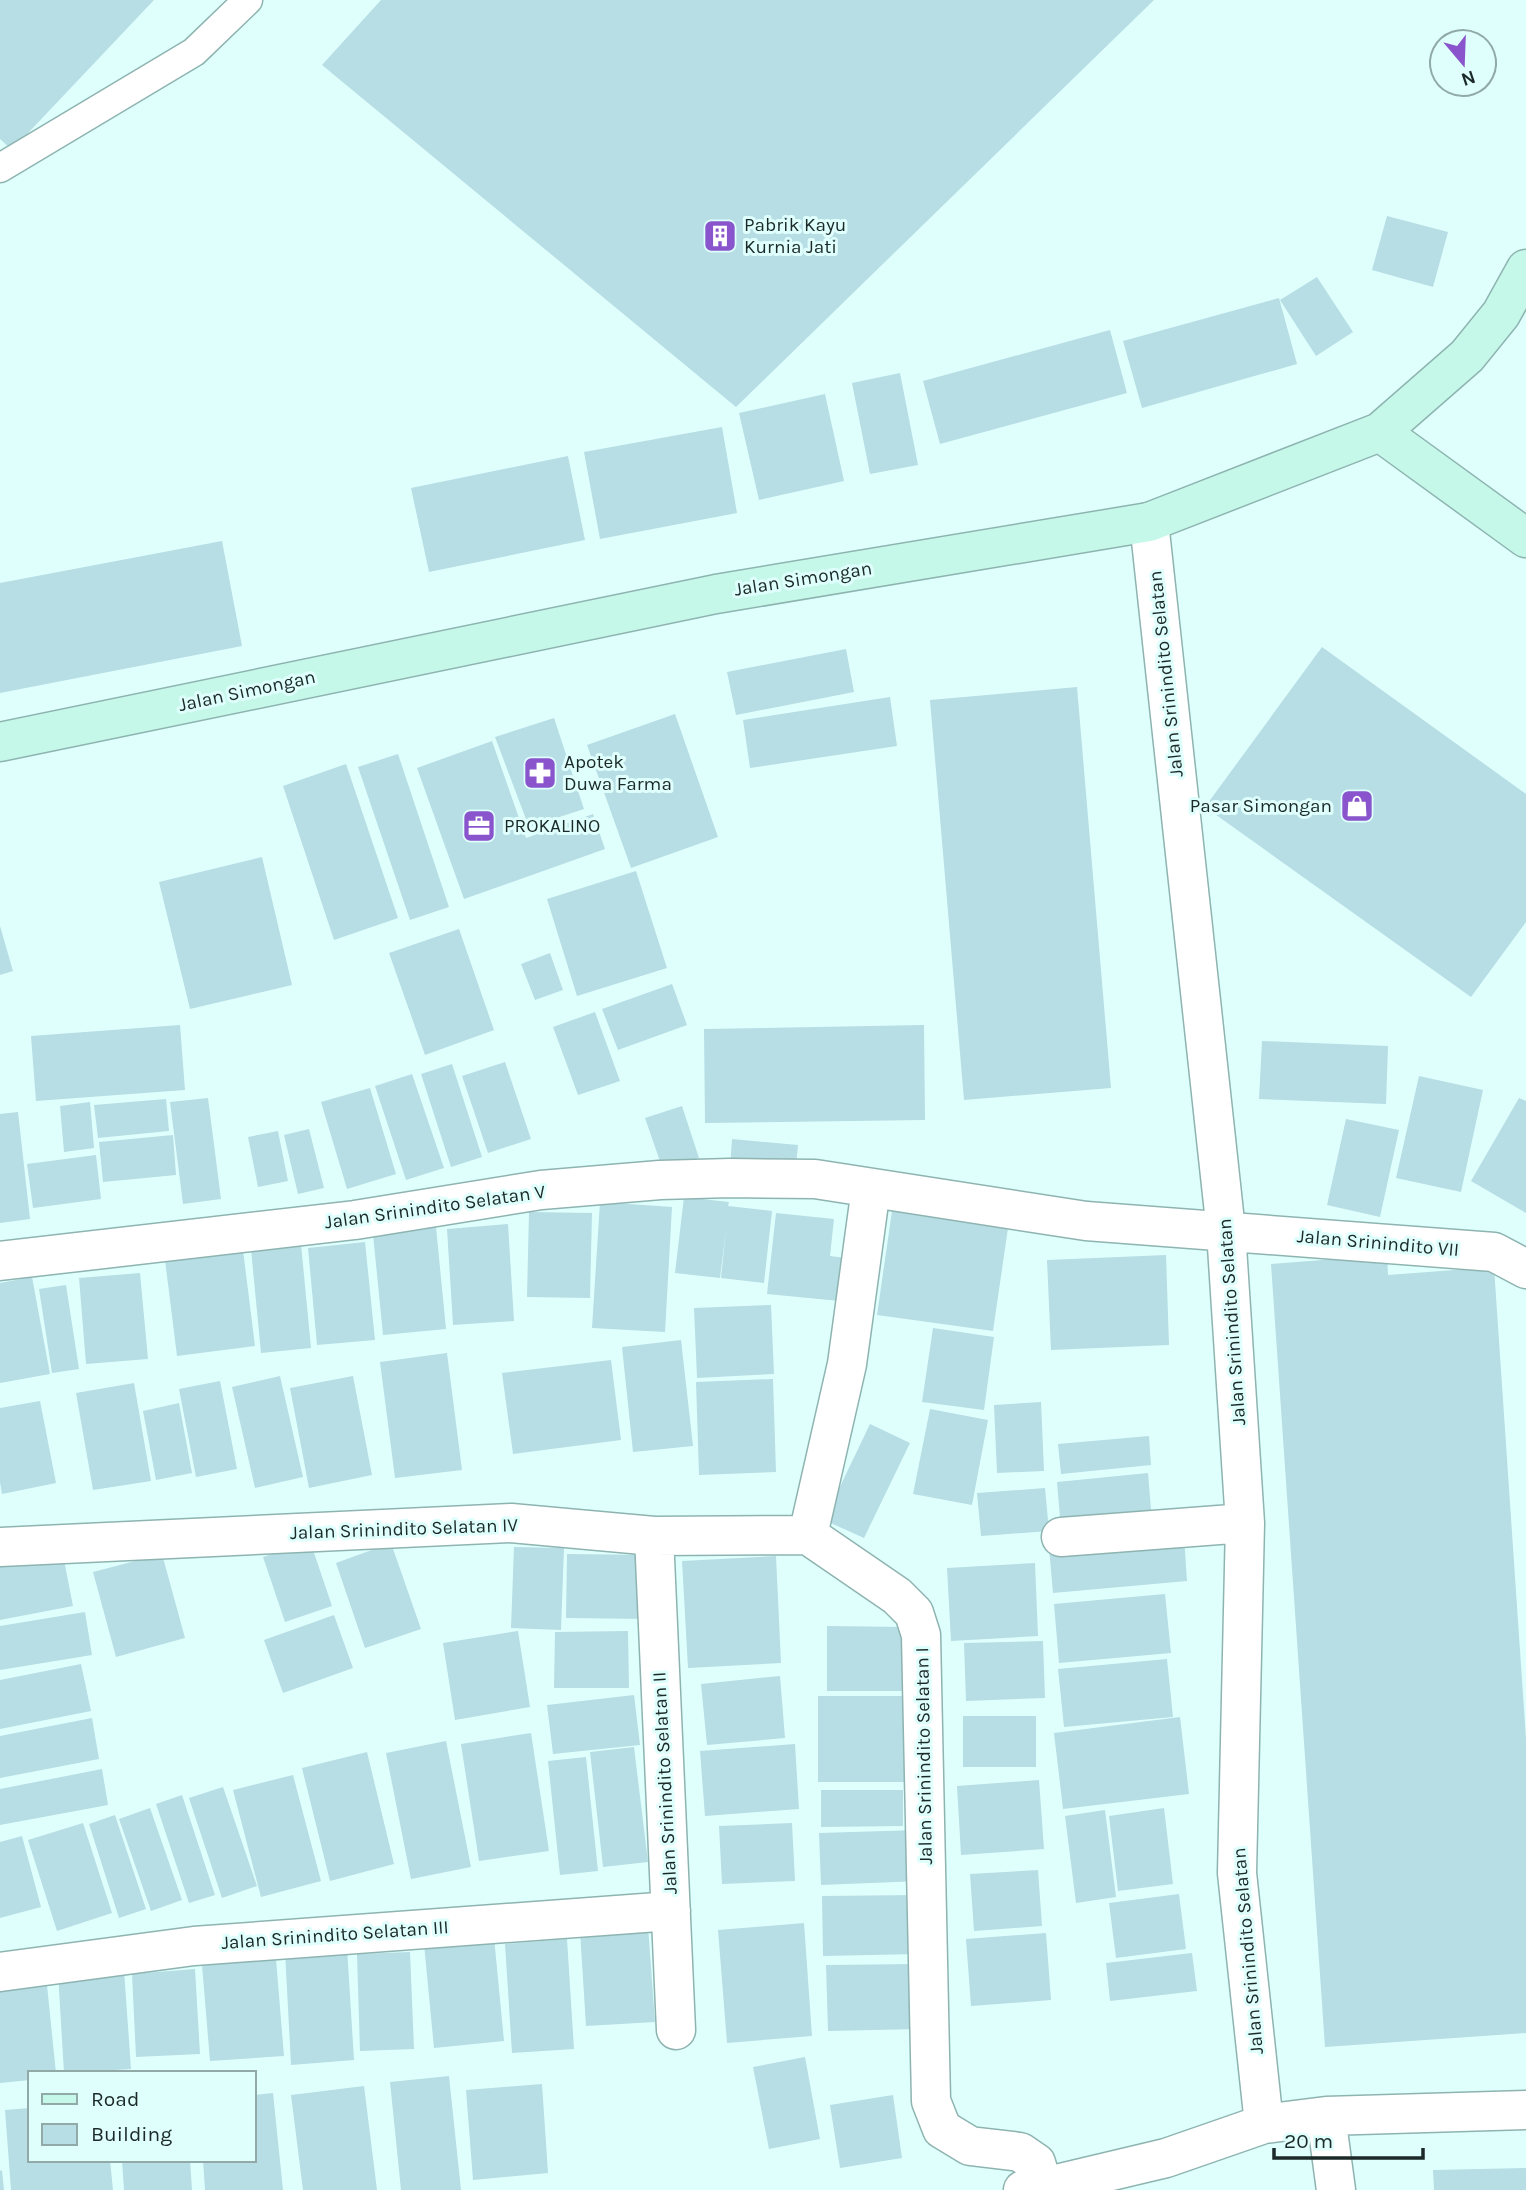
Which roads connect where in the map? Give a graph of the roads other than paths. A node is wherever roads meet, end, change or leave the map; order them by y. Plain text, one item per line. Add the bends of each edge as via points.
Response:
1 (248, 0) edge
2 (0, 167) edge
3 (1526, 269) edge
4 (1380, 432) junction
5 (1149, 522) junction
6 (1526, 538) edge
7 (0, 742) edge
8 (871, 1188) junction
9 (1226, 1231) junction
10 (0, 1261) edge
11 (1526, 1269) edge
12 (1245, 1523) junction
13 (808, 1535) junction
14 (654, 1536) junction
15 (1061, 1537) dead end
16 (0, 1547) edge
17 (671, 1911) junction
18 (0, 1972) edge
19 (676, 2030) dead end
20 (1526, 2110) edge
21 (1326, 2116) junction
22 (1264, 2124) junction
23 (1037, 2189) edge
24 (1336, 2190) edge

1 - 2 lane via 194,52
3 - 4 main road, Jalan Simongan via 1501,314 1467,356
4 - 5 main road, Jalan Simongan
4 - 6 main road
5 - 7 main road, Jalan Simongan via 716,594
5 - 9 street, Jalan Srinindito Selatan
8 - 9 street, Jalan Srinindito Selatan V via 1086,1221
8 - 10 street, Jalan Srinindito Selatan V via 815,1179 647,1181 541,1190 355,1220
8 - 13 street via 847,1364
9 - 11 street, Jalan Srinindito VII via 1494,1252
9 - 12 street, Jalan Srinindito Selatan
12 - 15 street
12 - 22 street, Jalan Srinindito Selatan via 1237,1873
13 - 14 street, Jalan Srinindito Selatan IV
13 - 23 street, Jalan Srinindito Selatan I via 897,1596 914,1613 921,1635 931,2101 942,2129 970,2146 1020,2152 1037,2163
14 - 16 street, Jalan Srinindito Selatan IV via 511,1523
14 - 17 street, Jalan Srinindito Selatan II
17 - 18 street, Jalan Srinindito Selatan III via 194,1946
17 - 19 street, Jalan Srinindito Selatan II
20 - 21 street
21 - 22 street
21 - 24 street
22 - 23 street via 1166,2158

